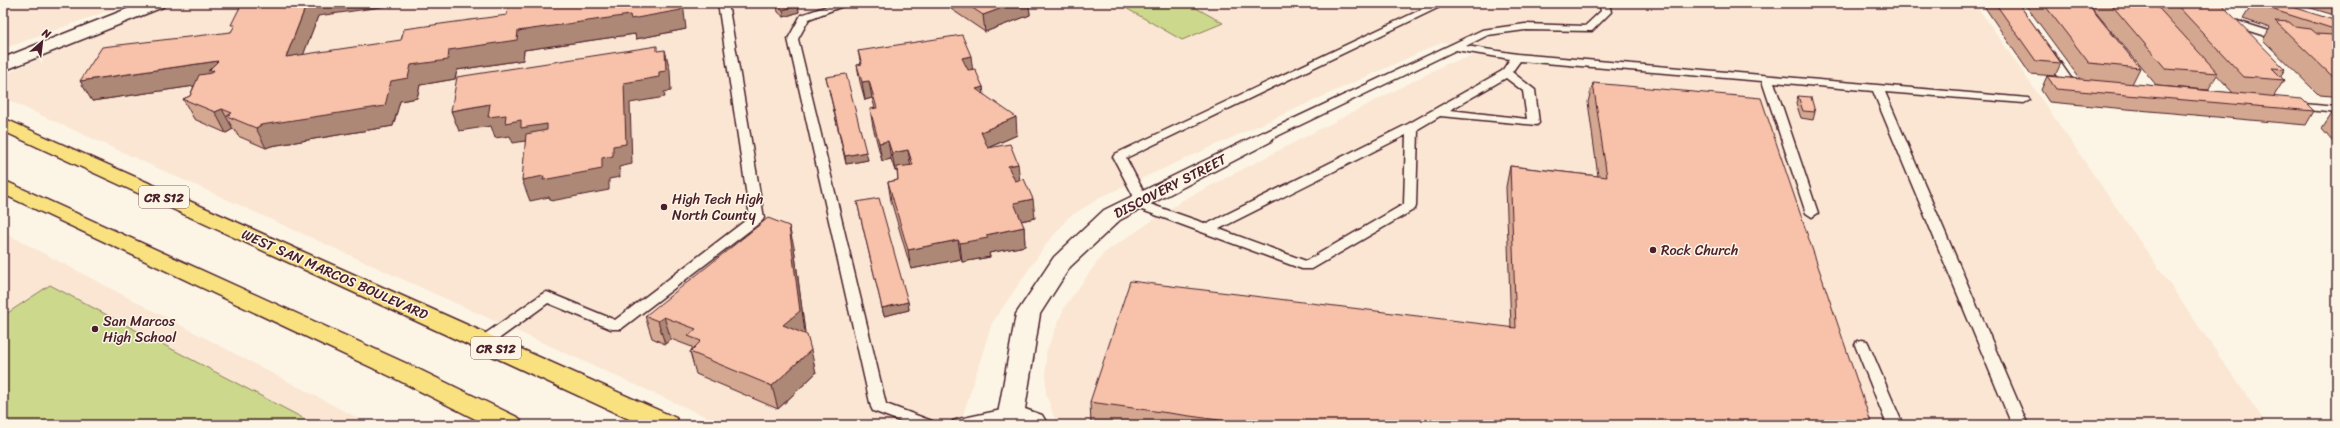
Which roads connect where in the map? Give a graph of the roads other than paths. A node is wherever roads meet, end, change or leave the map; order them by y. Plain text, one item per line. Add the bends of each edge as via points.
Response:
1 (156, 3) edge
2 (723, 3) edge
3 (846, 3) edge
4 (1443, 3) edge
5 (1604, 3) edge
6 (2211, 15) edge
7 (2040, 41) edge
8 (2292, 42) edge
9 (1455, 47) junction
10 (1517, 57) junction
11 (3, 64) edge
12 (1506, 73) junction
13 (1767, 78) junction
14 (1877, 87) junction
15 (2094, 88) edge
16 (2024, 100) dead end
17 (2282, 105) edge
18 (2337, 110) edge
19 (1439, 112) junction
20 (3, 124) edge
21 (1412, 127) junction
22 (1263, 138) joint
23 (3, 186) edge
24 (1139, 201) junction
25 (1812, 213) dead end
26 (1208, 229) junction
27 (484, 342) junction
28 (1862, 345) dead end
29 (1011, 419) edge
30 (510, 425) edge
31 (667, 425) edge
32 (926, 425) edge
33 (959, 425) edge
34 (1035, 425) edge
35 (1895, 425) edge
36 (2020, 425) edge

1 - 11 street
2 - 27 lane via 757,218 616,326 547,297
3 - 32 lane via 805,17 793,39 879,407
4 - 24 lane via 1119,157
5 - 9 lane via 1606,12 1588,29 1525,27 1486,32
6 - 8 lane
7 - 15 lane via 2067,80 2074,85
9 - 10 lane
9 - 22 lane
10 - 12 lane
10 - 13 lane
12 - 19 lane
12 - 19 lane via 1528,90 1533,123
13 - 14 lane
13 - 25 lane
14 - 16 lane
14 - 36 lane
17 - 18 lane
19 - 21 lane
20 - 27 main road, WEST SAN MARCOS BOULEVARD / CR S12
21 - 26 lane
21 - 26 lane via 1410,206 1307,266
22 - 24 street, DISCOVERY STREET
23 - 30 main road via 403,372
24 - 26 lane
24 - 29 street, DISCOVERY STREET via 1112,215 1062,262 1028,314
27 - 31 main road, WEST SAN MARCOS BOULEVARD / CR S12
28 - 35 lane
29 - 33 lane
29 - 34 street via 1033,422

